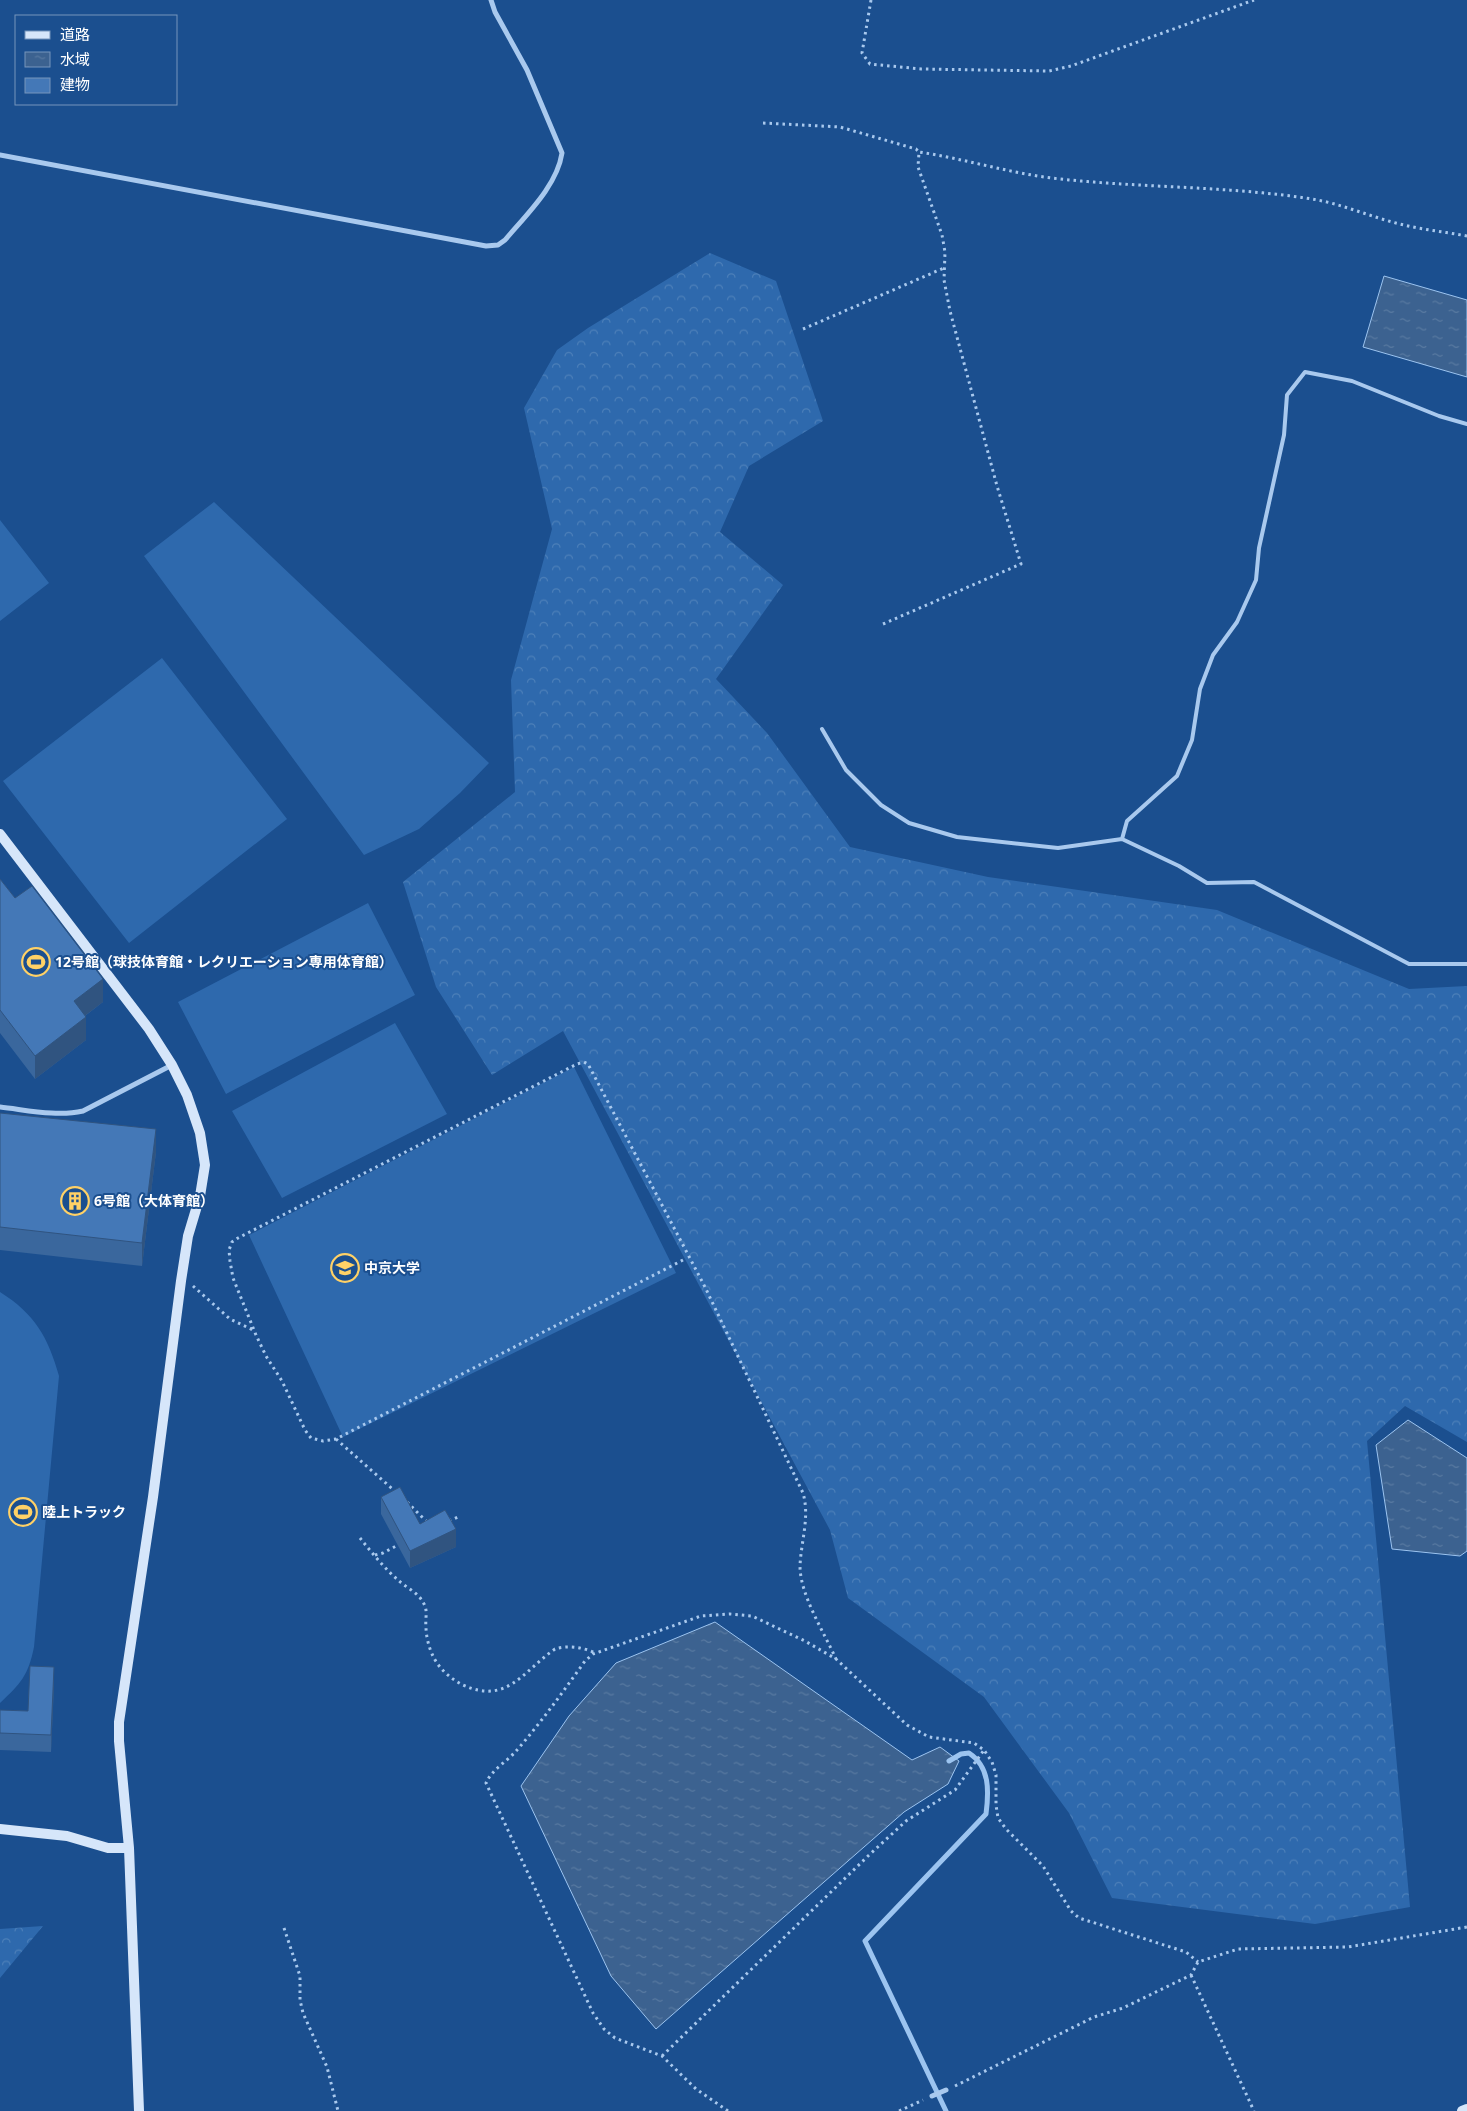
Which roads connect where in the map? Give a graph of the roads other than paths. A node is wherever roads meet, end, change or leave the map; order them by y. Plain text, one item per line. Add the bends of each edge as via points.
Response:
1 (491, 0) edge
2 (0, 155) edge
3 (1467, 424) edge
4 (822, 729) dead end
5 (0, 834) edge
6 (1122, 839) junction
7 (1467, 964) edge
8 (172, 1065) junction
9 (0, 1107) edge
10 (0, 1829) edge
11 (129, 1848) junction
12 (946, 2090) road end
13 (932, 2096) road end
14 (1467, 2109) edge
15 (139, 2111) edge
16 (1462, 2111) edge

1 - 2 street via 527,70 562,154 560,166 549,185 498,245 486,246
3 - 6 lane via 1352,381 1305,372 1287,395 1284,435 1259,548 1256,580 1237,622 1213,655 1200,689 1192,740 1176,776 1127,822
4 - 6 lane via 846,770 882,805 909,823 957,837 1058,848
5 - 8 street
6 - 7 lane via 1207,883 1254,882 1409,964
8 - 9 street via 84,1111 53,1113
8 - 11 street via 200,1133 205,1165 188,1236 131,1654 121,1704 119,1740
10 - 11 street via 67,1836 108,1848
11 - 15 street
12 - 13 street
14 - 16 street

